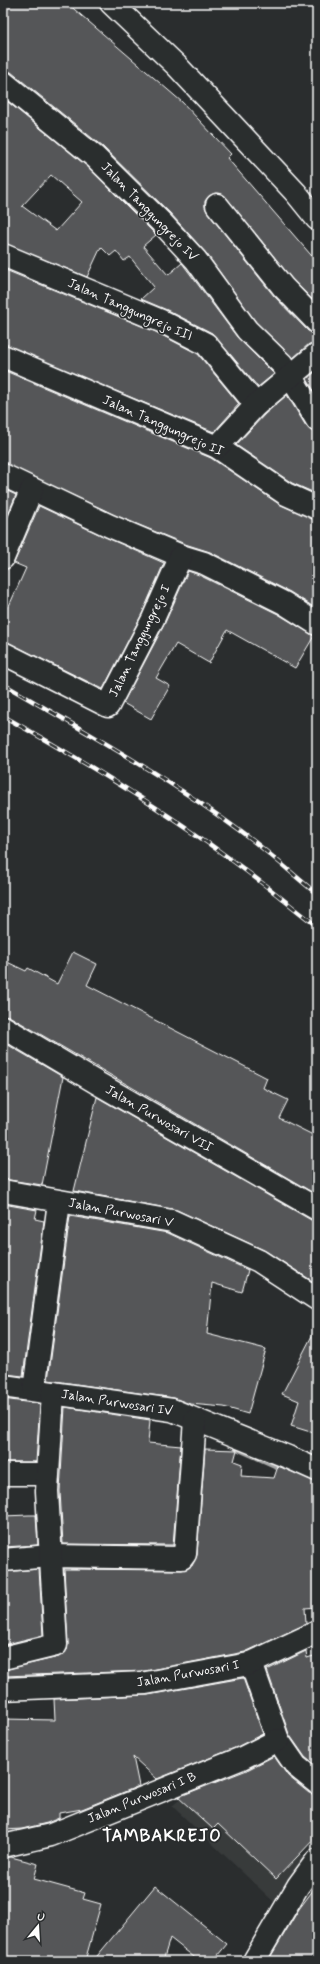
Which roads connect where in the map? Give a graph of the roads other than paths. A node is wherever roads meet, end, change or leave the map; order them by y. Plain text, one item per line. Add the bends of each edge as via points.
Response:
1 (111, 3) edge
2 (3, 82) edge
3 (217, 205) dead end
4 (317, 219) edge
5 (3, 255) edge
6 (317, 322) edge
7 (317, 354) edge
8 (3, 356) edge
9 (291, 376) junction
10 (256, 404) junction
11 (317, 420) edge
12 (217, 447) junction
13 (3, 475) edge
14 (32, 489) junction
15 (317, 508) edge
16 (182, 556) junction
17 (3, 558) edge
18 (317, 624) edge
19 (3, 653) edge
20 (3, 1027) edge
21 (3, 1191) edge
22 (59, 1202) junction
23 (317, 1209) edge
24 (317, 1299) edge
25 (3, 1386) edge
26 (48, 1396) junction
27 (195, 1428) junction
28 (317, 1470) edge
29 (3, 1474) edge
30 (47, 1474) junction
31 (50, 1556) junction
32 (3, 1560) edge
33 (317, 1632) edge
34 (3, 1658) edge
35 (251, 1663) junction
36 (56, 1688) junction
37 (3, 1689) edge
38 (3, 1697) edge
39 (278, 1740) junction
40 (317, 1783) edge
41 (3, 1846) edge
42 (317, 1860) edge
43 (254, 1961) edge

1 - 4 street via 177,66 296,193
2 - 9 street, Jalan Tanggungrejo IV via 95,157 161,222 196,260 247,330
3 - 6 street via 283,287
5 - 10 street, Jalan Tanggungrejo III via 161,321 206,344
7 - 9 street
8 - 12 street, Jalan Tanggungrejo II
9 - 10 street
9 - 11 street, Jalan Tanggungrejo IV
10 - 12 street
12 - 15 street, Jalan Tanggungrejo II via 286,494
13 - 14 street
14 - 16 street
14 - 17 street
16 - 18 street via 204,563 284,603
16 - 19 street, Jalan Tanggungrejo I via 108,706
20 - 23 street, Jalan Purwosari VII
21 - 22 street, Jalan Purwosari V
22 - 24 street, Jalan Purwosari V via 172,1221 259,1261
22 - 26 street
25 - 26 street, Jalan Purwosari IV
26 - 27 street, Jalan Purwosari IV via 172,1410
26 - 30 street
27 - 28 street, Jalan Purwosari IV via 288,1457
27 - 31 street via 185,1554 182,1558
29 - 30 street
30 - 31 street
31 - 32 street
31 - 34 street via 56,1645
33 - 35 street, Jalan Purwosari I
35 - 36 street, Jalan Purwosari I via 146,1684
35 - 39 street
36 - 37 street, Jalan Purwosari I
36 - 38 street
39 - 40 street via 296,1766
39 - 41 street, Jalan Purwosari I B via 242,1758 51,1835
42 - 43 street via 298,1886

